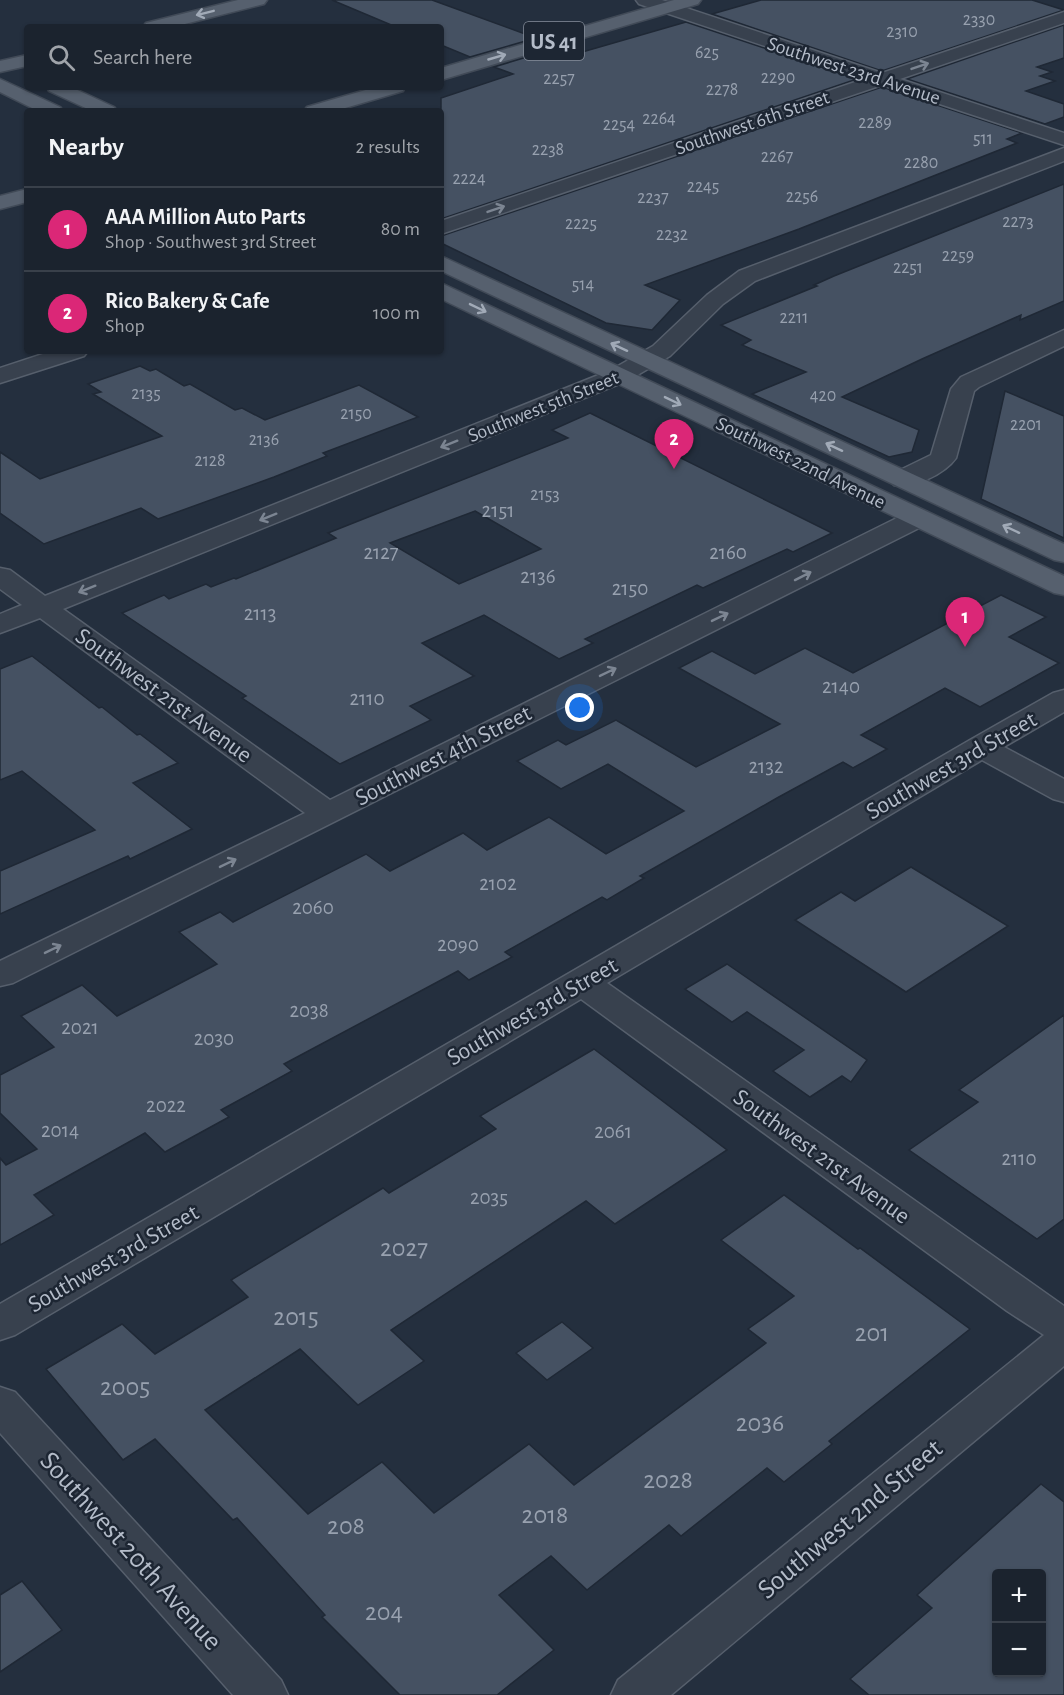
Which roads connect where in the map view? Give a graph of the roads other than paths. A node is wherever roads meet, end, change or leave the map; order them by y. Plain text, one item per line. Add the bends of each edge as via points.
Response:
1 (258, 0) edge
2 (645, 0) edge
3 (692, 0) edge
4 (667, 7) junction
5 (1064, 17) edge
6 (164, 24) edge
7 (9, 63) edge
8 (24, 71) edge
9 (444, 73) edge
10 (880, 79) junction
11 (0, 85) edge
12 (63, 90) edge
13 (386, 90) edge
14 (47, 108) edge
15 (101, 108) edge
16 (324, 108) edge
17 (1064, 139) edge
18 (1064, 154) edge
19 (24, 196) edge
20 (0, 203) edge
21 (444, 227) edge
22 (444, 264) edge
23 (444, 291) edge
24 (1064, 337) edge
25 (67, 354) edge
26 (649, 361) junction
27 (620, 375) junction
28 (0, 376) edge
29 (903, 479) junction
30 (918, 518) junction
31 (1064, 554) edge
32 (0, 576) edge
33 (1064, 587) edge
34 (43, 607) junction
35 (0, 624) edge
36 (1064, 699) edge
37 (981, 747) junction
38 (1064, 792) edge
39 (328, 814) junction
40 (0, 975) edge
41 (581, 982) junction
42 (0, 1324) edge
43 (1064, 1327) edge
44 (1064, 1342) edge
45 (0, 1404) edge
46 (264, 1695) edge
47 (635, 1695) edge

1 -> 6 main road
2 - 4 street, Southwest 23rd Avenue
3 - 4 main road, US 41
9 -> 4 main road, US 41
4 - 10 street, Southwest 23rd Avenue
10 -> 5 street, Southwest 6th Street
7 - 8 main road
10 - 17 street, Southwest 23rd Avenue
21 -> 10 street, Southwest 6th Street
11 - 14 main road
12 - 15 main road
13 - 16 main road
18 - 26 street, Southwest 5th Street via 747,276 727,288
19 - 20 main road
26 -> 22 main road, Southwest 22nd Avenue
23 -> 27 main road, Southwest 22nd Avenue
24 - 29 street via 970,382 963,389 943,458
25 - 28 street
26 - 27 street, Southwest 5th Street
29 -> 26 main road, Southwest 22nd Avenue
27 -> 30 main road, Southwest 22nd Avenue
27 -> 34 street, Southwest 5th Street
31 -> 29 main road, Southwest 22nd Avenue
30 - 33 main road, Southwest 22nd Avenue
39 -> 30 street, Southwest 4th Street
32 - 34 street, Southwest 21st Avenue
34 - 35 street, Southwest 5th Street
34 - 39 street, Southwest 21st Avenue
36 - 37 street, Southwest 3rd Street
37 - 38 street
37 - 41 street, Southwest 3rd Street
40 -> 39 street, Southwest 4th Street
41 - 42 street, Southwest 3rd Street
41 - 43 street, Southwest 21st Avenue
44 - 47 street, Southwest 2nd Street
45 - 46 street, Southwest 20th Avenue

